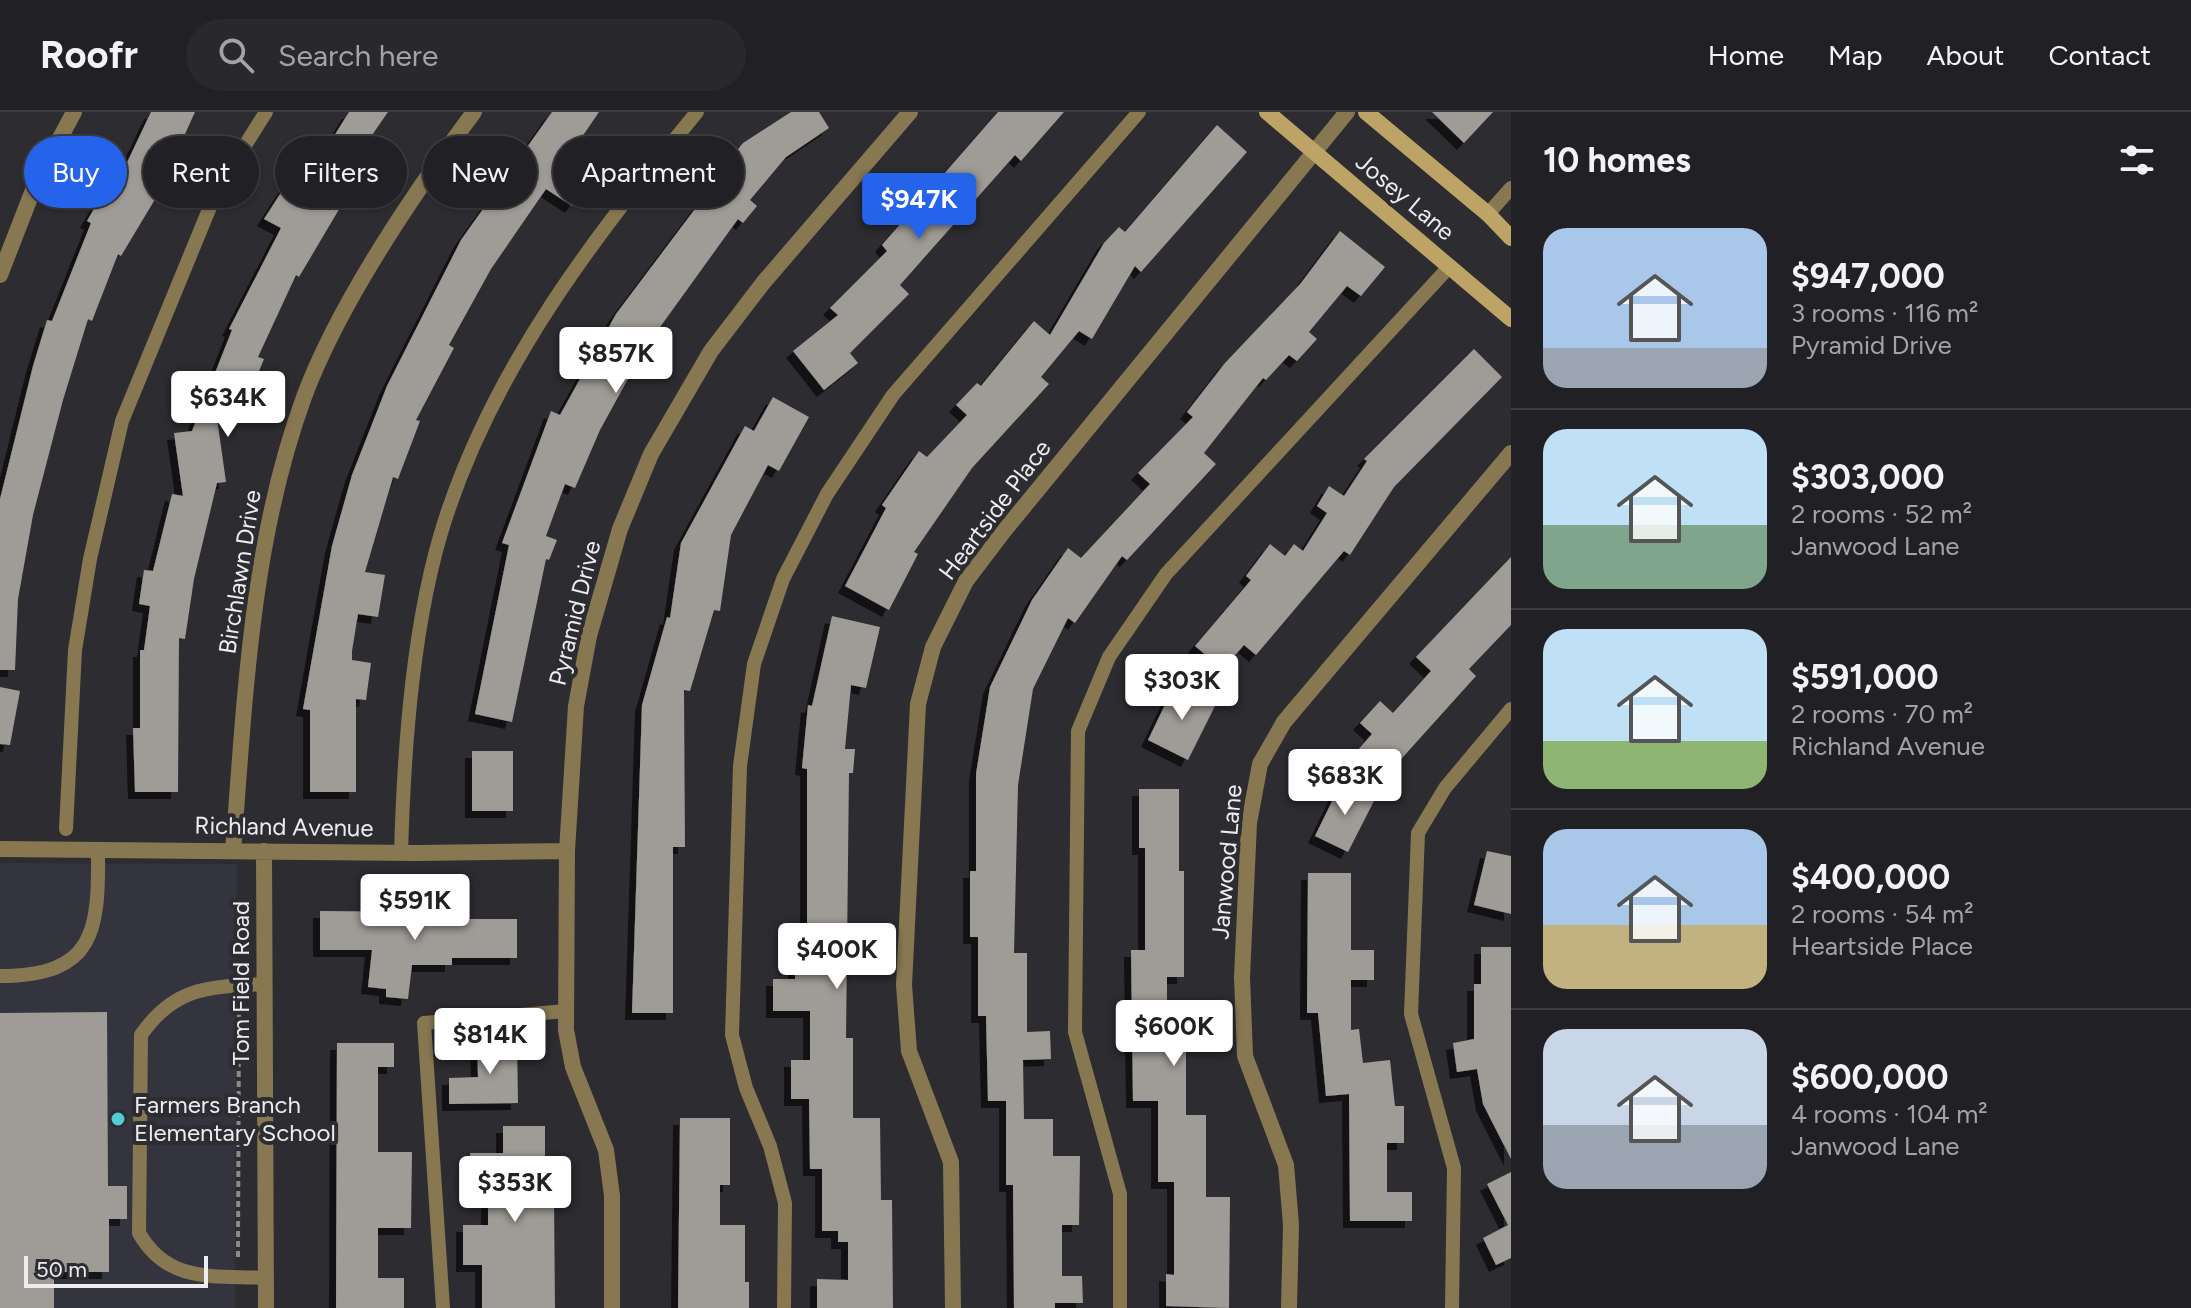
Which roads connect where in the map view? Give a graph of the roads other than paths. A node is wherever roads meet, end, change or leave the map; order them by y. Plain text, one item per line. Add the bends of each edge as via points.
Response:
1 (74, 112) edge
2 (266, 112) edge
3 (474, 112) edge
4 (697, 112) edge
5 (910, 112) edge
6 (1139, 112) edge
7 (1267, 112) edge
8 (1347, 112) edge
9 (1366, 112) edge
10 (1314, 151) junction
11 (1511, 188) edge
12 (1488, 214) junction
13 (1511, 238) edge
14 (1450, 266) junction
15 (0, 275) edge
16 (1511, 319) edge
17 (1511, 453) edge
18 (1511, 709) edge
19 (66, 829) dead end
20 (0, 849) edge
21 (98, 850) junction
22 (233, 851) junction
23 (264, 851) junction
24 (567, 851) junction
25 (401, 853) junction
26 (0, 976) edge
27 (265, 984) junction
28 (566, 1011) junction
29 (266, 1278) junction
30 (266, 1308) edge
31 (443, 1308) edge
32 (612, 1308) edge
33 (784, 1308) edge
34 (953, 1308) edge
35 (1120, 1308) edge
36 (1289, 1308) edge
37 (1452, 1308) edge

1 - 15 street via 35,185
2 - 19 lane via 217,190 122,421 75,650
3 - 22 street, Birchlawn Drive via 346,308 305,397 275,494 257,583
4 - 25 lane via 603,226 552,301 503,382 446,517 420,624
5 - 24 street, Pyramid Drive via 711,351 651,454 620,529 589,636 576,706
6 - 33 lane via 893,395 827,494 783,579 754,664 740,766 732,1035 785,1203
7 - 10 main road, Josey Lane
8 - 10 street, Heartside Place
9 - 12 main road, Josey Lane
10 - 14 main road, Josey Lane
10 - 34 street, Heartside Place via 1004,531 966,581 933,647 918,704 904,985 909,1051 951,1162
11 - 12 lane
12 - 13 main road, Josey Lane
14 - 16 main road, Josey Lane
14 - 35 lane via 1166,574 1109,657 1078,731 1075,1032 1120,1194
17 - 36 street, Janwood Lane via 1284,722 1260,764 1249,823 1242,977 1245,1056 1286,1165
18 - 37 lane via 1445,788 1418,833 1411,1014 1454,1168
20 - 21 street, Richland Avenue
21 - 22 street, Richland Avenue
21 - 26 lane via 96,920 85,946 65,964 35,976
22 - 23 street, Richland Avenue
23 - 25 street, Richland Avenue
23 - 27 street, Tom Field Road
24 - 25 street, Richland Avenue
24 - 28 street, Pyramid Drive
27 - 29 street, Tom Field Road
27 - 29 lane via 206,988 179,997 157,1012 141,1035 139,1233 151,1254 173,1270
28 - 31 lane via 424,1023
28 - 32 street, Pyramid Drive via 573,1067 606,1150 612,1196
29 - 30 street, Tom Field Road

